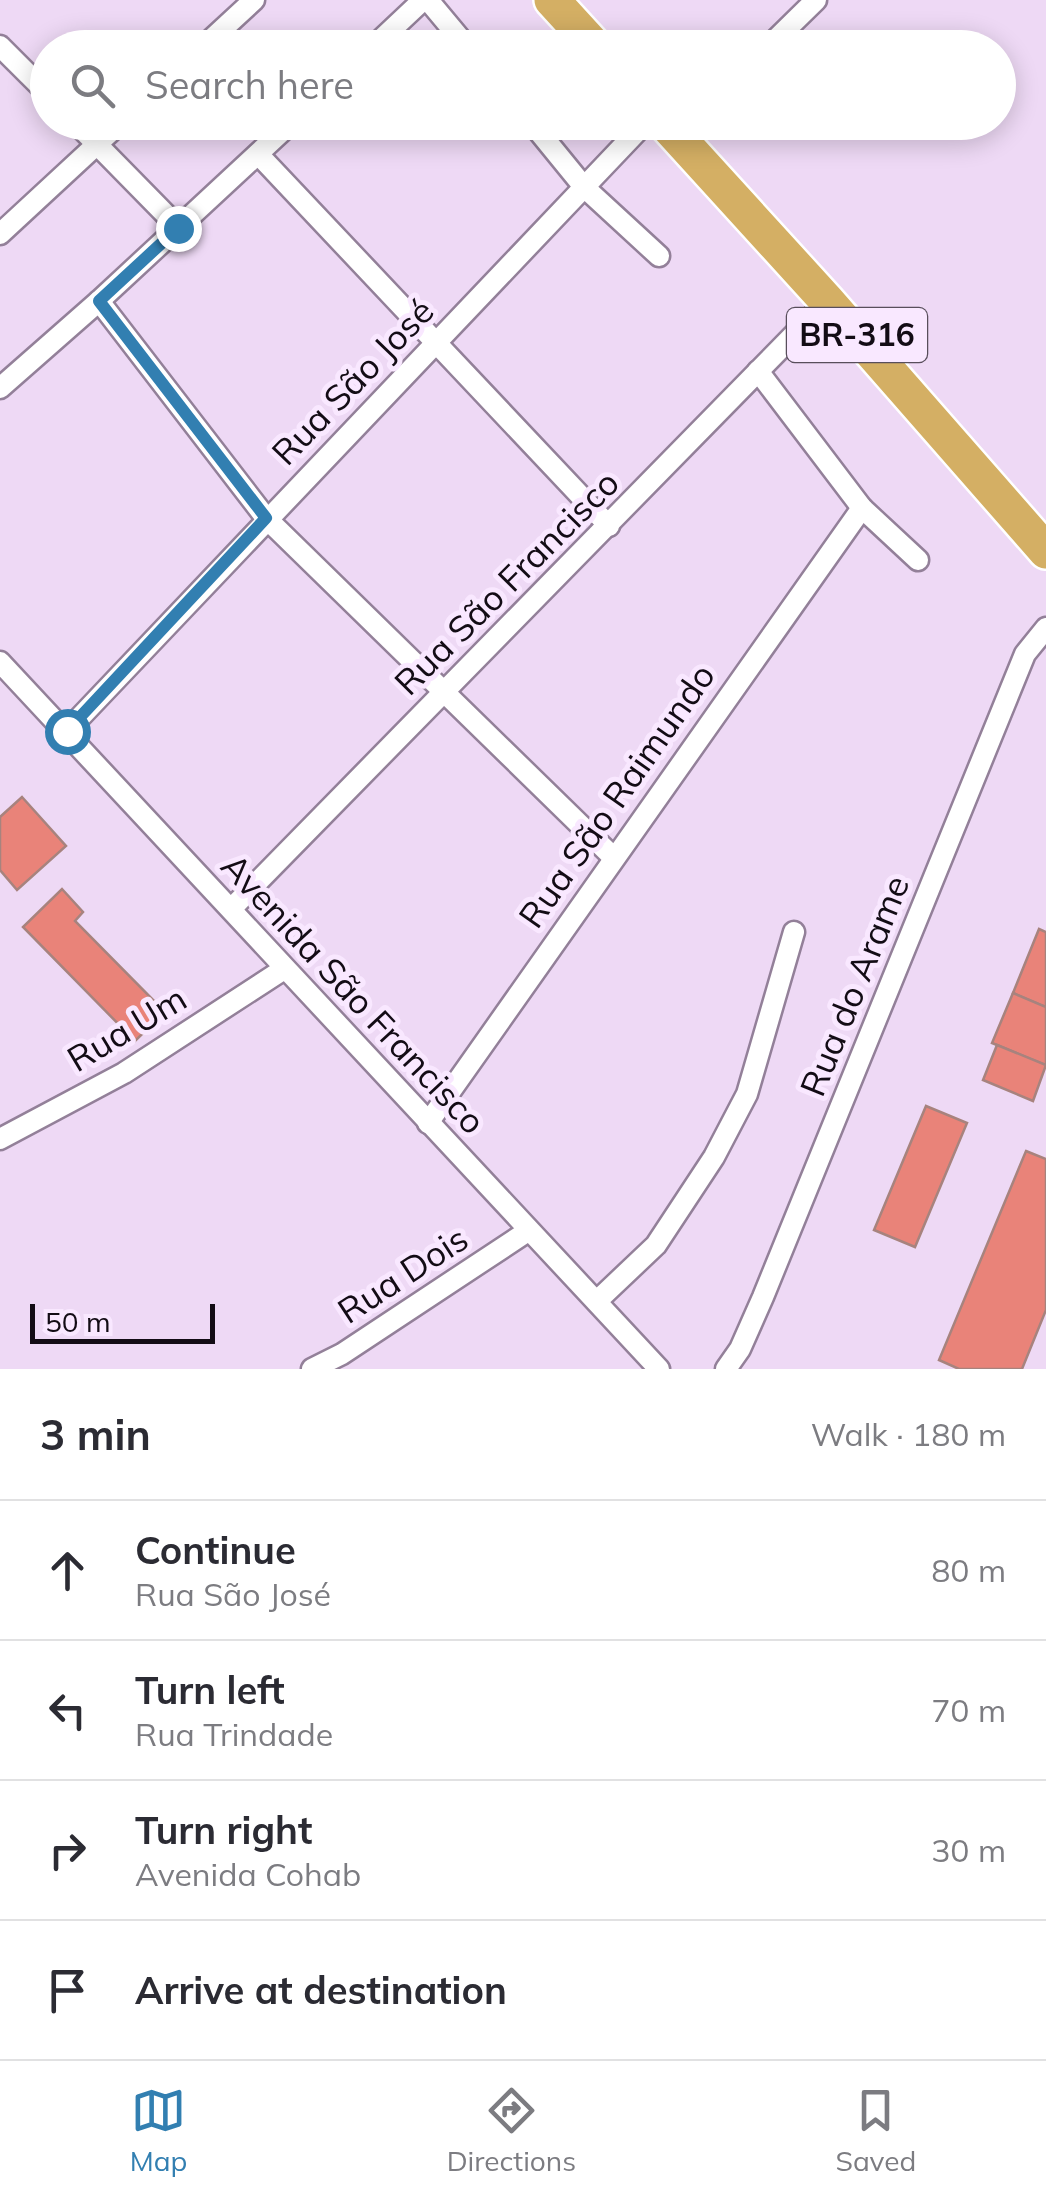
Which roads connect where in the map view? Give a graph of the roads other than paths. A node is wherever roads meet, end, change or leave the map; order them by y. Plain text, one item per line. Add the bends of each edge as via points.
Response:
1 (254, 0) edge
2 (426, 0) edge
3 (552, 0) edge
4 (816, 0) edge
5 (222, 30) edge
6 (392, 30) edge
7 (452, 30) edge
8 (580, 30) edge
9 (785, 30) edge
10 (0, 46) edge
11 (30, 76) edge
12 (93, 140) edge
13 (101, 140) edge
14 (273, 140) edge
15 (545, 140) edge
16 (649, 140) edge
17 (682, 140) edge
18 (97, 144) junction
19 (258, 154) junction
20 (584, 187) junction
21 (178, 228) junction
22 (0, 234) edge
23 (659, 256) dead end
24 (99, 301) junction
25 (827, 301) junction
26 (437, 342) junction
27 (758, 371) junction
28 (0, 388) edge
29 (862, 508) junction
30 (266, 518) junction
31 (609, 526) junction
32 (1046, 550) edge
33 (918, 560) dead end
34 (1046, 628) edge
35 (0, 662) edge
36 (446, 692) junction
37 (67, 731) junction
38 (613, 857) junction
39 (231, 909) junction
40 (794, 932) dead end
41 (284, 969) junction
42 (428, 1123) junction
43 (0, 1139) edge
44 (528, 1231) junction
45 (597, 1300) junction
46 (312, 1369) edge
47 (659, 1369) edge
48 (726, 1369) edge

1 - 5 street
2 - 6 street
2 - 7 street
3 - 8 highway
4 - 9 street
10 - 11 street
12 - 18 street
13 - 18 street
14 - 19 street
15 - 20 street
16 - 20 street, Rua São José
17 - 25 highway, BR-316
18 - 21 street
18 - 22 street
19 - 21 street
19 - 26 street
20 - 23 street
20 - 26 street, Rua São José
21 - 24 street
24 - 28 street
24 - 30 street
25 - 27 street, Rua São Francisco
25 - 32 highway, BR-316
26 - 30 street, Rua São José
26 - 31 street
27 - 29 street
27 - 31 street, Rua São Francisco
29 - 33 street
29 - 38 street, Rua São Raimundo
30 - 36 street
30 - 37 street, Rua São José
31 - 36 street, Rua São Francisco
34 - 48 street, Rua do Arame via 1025,654 763,1297
35 - 37 street, Avenida São Francisco
36 - 38 street
36 - 39 street, Rua São Francisco
37 - 39 street, Avenida São Francisco
38 - 42 street, Rua São Raimundo
39 - 41 street, Avenida São Francisco
40 - 45 street via 747,1094 714,1157 656,1244
41 - 42 street, Avenida São Francisco
41 - 43 street, Rua Um via 124,1073
42 - 44 street, Avenida São Francisco
44 - 45 street, Avenida São Francisco
44 - 46 street, Rua Dois
45 - 47 street, Avenida São Francisco

